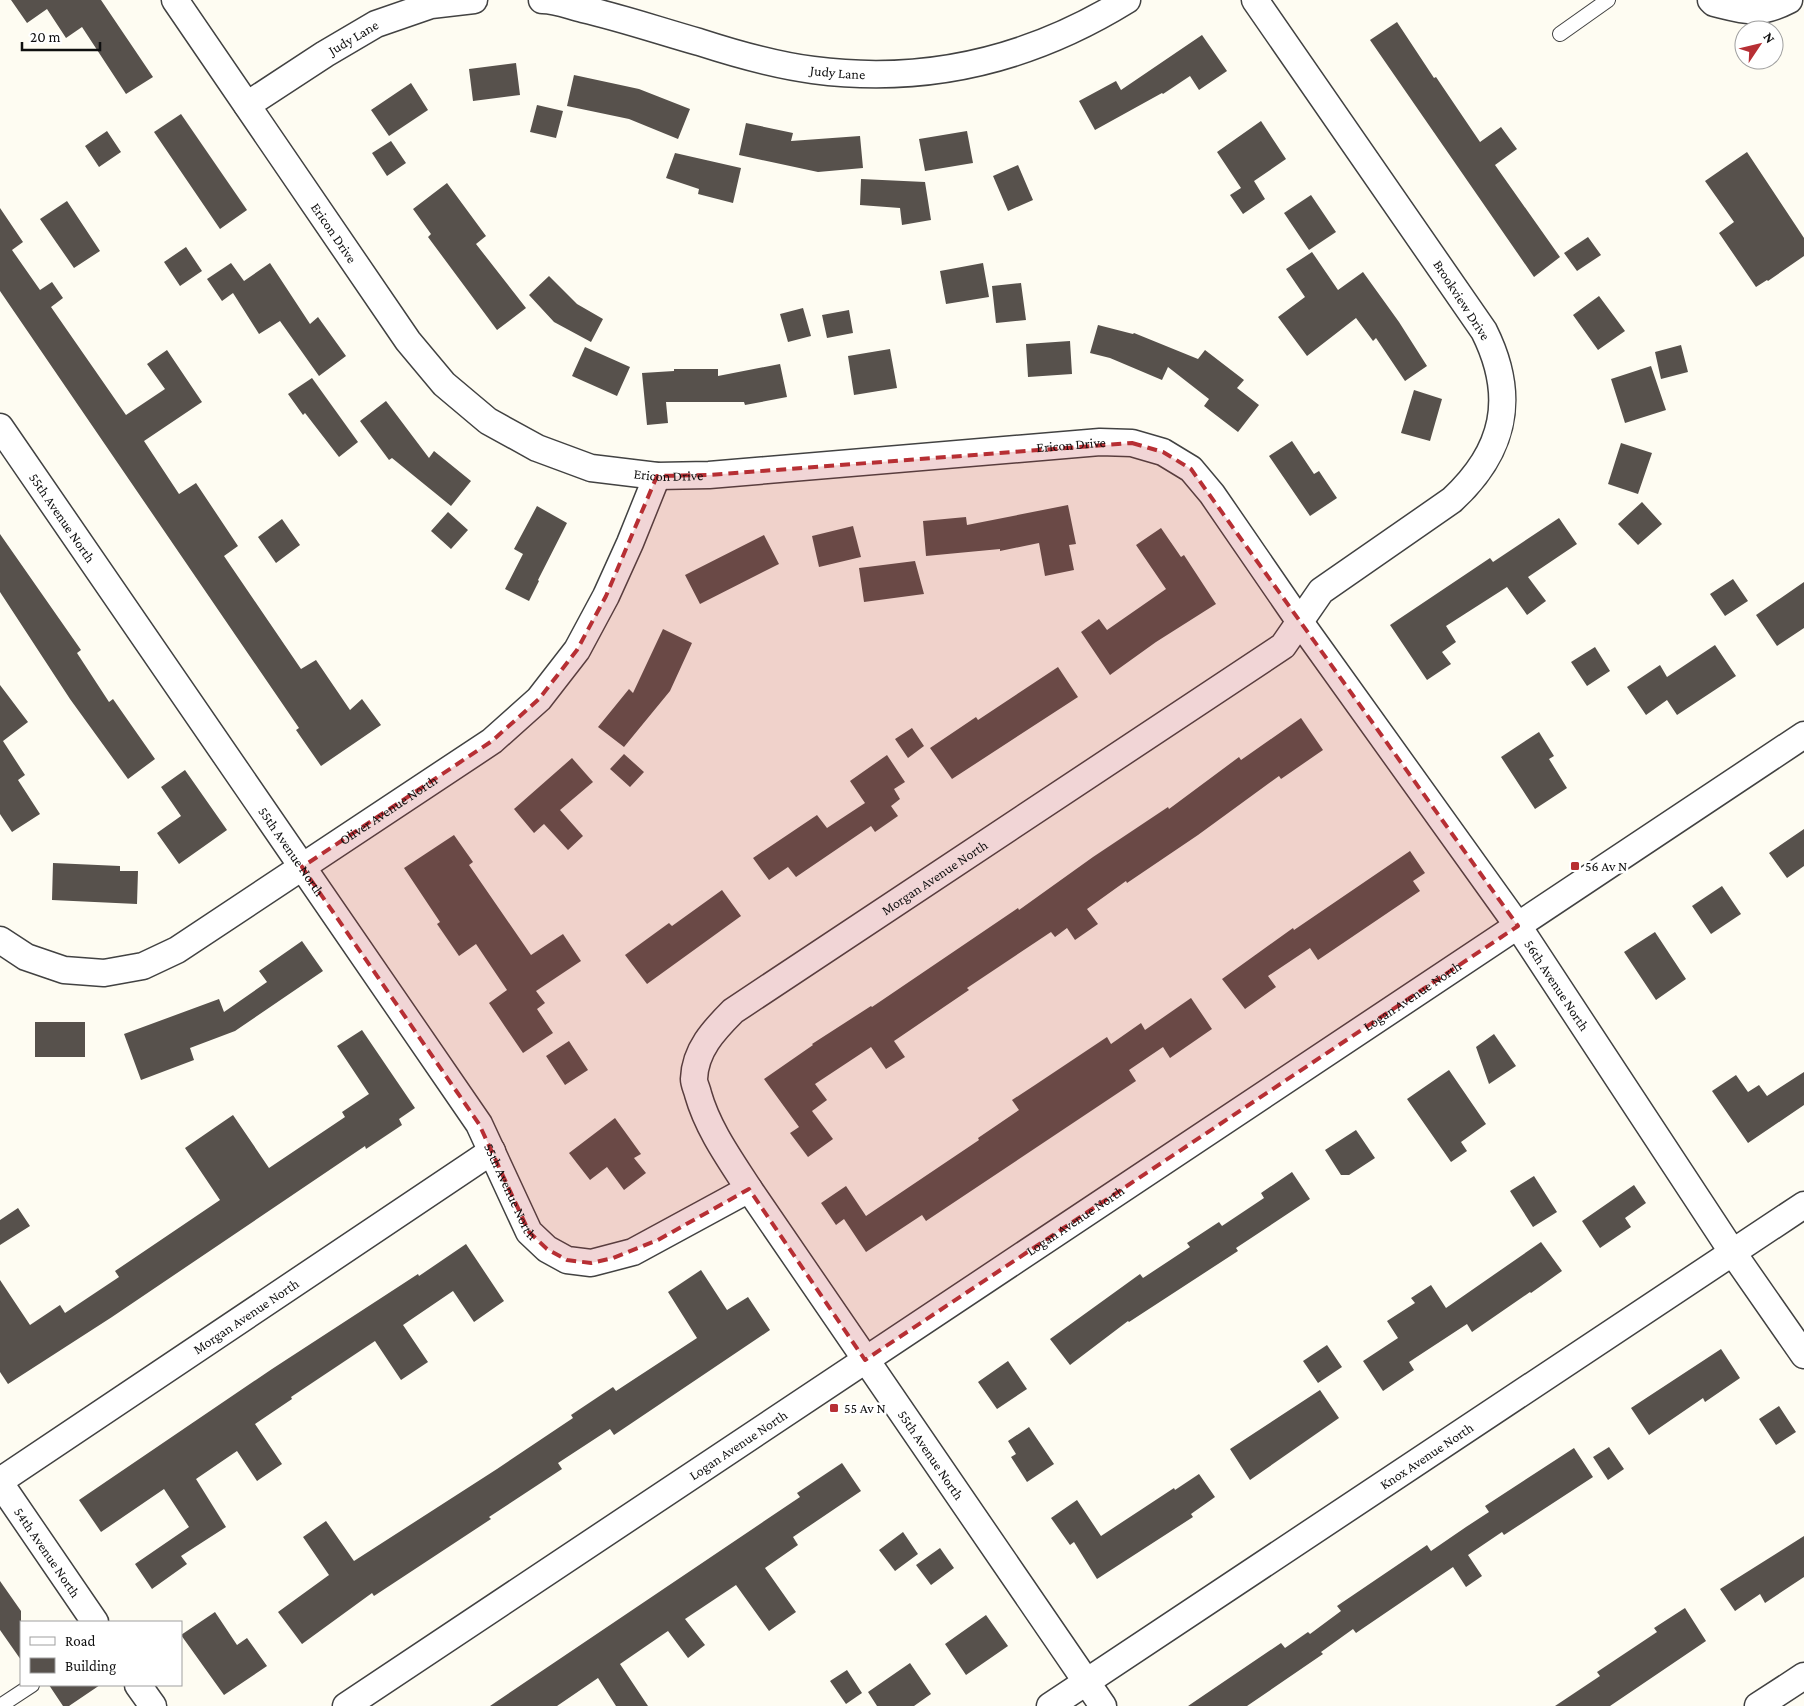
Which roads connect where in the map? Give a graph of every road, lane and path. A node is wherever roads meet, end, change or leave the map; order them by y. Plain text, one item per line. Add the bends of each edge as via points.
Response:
1 (175, 0) edge
2 (474, 0) edge
3 (542, 0) edge
4 (1127, 0) edge
5 (1255, 0) edge
6 (1608, 0) edge
7 (1712, 0) edge
8 (1790, 0) edge
9 (1560, 34) dead end
10 (247, 105) junction
11 (0, 427) edge
12 (657, 476) junction
13 (1300, 622) junction
14 (1804, 735) edge
15 (302, 867) junction
16 (1518, 926) junction
17 (0, 940) edge
18 (492, 1151) junction
19 (749, 1189) junction
20 (1804, 1205) edge
21 (1733, 1253) junction
22 (1804, 1355) edge
23 (865, 1360) junction
24 (0, 1482) edge
25 (94, 1621) edge
26 (1804, 1676) edge
27 (1087, 1682) junction
28 (30, 1686) edge
29 (139, 1686) edge
30 (0, 1706) edge
31 (153, 1706) edge
32 (346, 1706) edge
33 (1050, 1706) edge
34 (1103, 1706) edge
35 (1758, 1706) edge

1 - 10 street, Ericon Drive
2 - 10 street, Judy Lane via 431,5 376,24
3 - 4 street, Judy Lane via 604,14 743,56 812,70 871,75 927,73 998,59 1054,39
5 - 13 street, Brookview Drive via 1484,331 1497,362 1502,391 1498,435 1490,455 1467,487 1437,512 1321,591
6 - 9 lane
7 - 8 street via 1755,12
10 - 12 street, Ericon Drive via 408,341 444,384 488,421 537,448 591,468
11 - 15 street, 55th Avenue North
12 - 13 street, Ericon Drive via 709,475 1090,443 1132,443 1163,452 1191,469 1212,494
12 - 15 street, Oliver Avenue North via 606,596 576,650 539,699 492,740
13 - 16 street, 56th Avenue North
13 - 19 street, Morgan Avenue North via 1283,646 733,1011 713,1030 700,1054 694,1080 702,1109 715,1135
14 - 16 street, Logan Avenue North
15 - 17 street, Oliver Avenue North via 178,950 142,966 104,973 64,970 26,956
15 - 18 street, 55th Avenue North via 479,1124
16 - 21 street, 56th Avenue North
16 - 23 street, Logan Avenue North
18 - 19 street, 55th Avenue North via 529,1232 547,1249 566,1260 591,1263 634,1252
18 - 24 street, Morgan Avenue North
19 - 23 street, 55th Avenue North
20 - 21 street, Knox Avenue North
21 - 22 street, 56th Avenue North
21 - 27 street, Knox Avenue North
23 - 27 street, 55th Avenue North
23 - 32 street, Logan Avenue North
24 - 25 street, 54th Avenue North
26 - 35 street
27 - 33 street, Knox Avenue North
27 - 34 street, 55th Avenue North
28 - 30 lane
29 - 31 street

